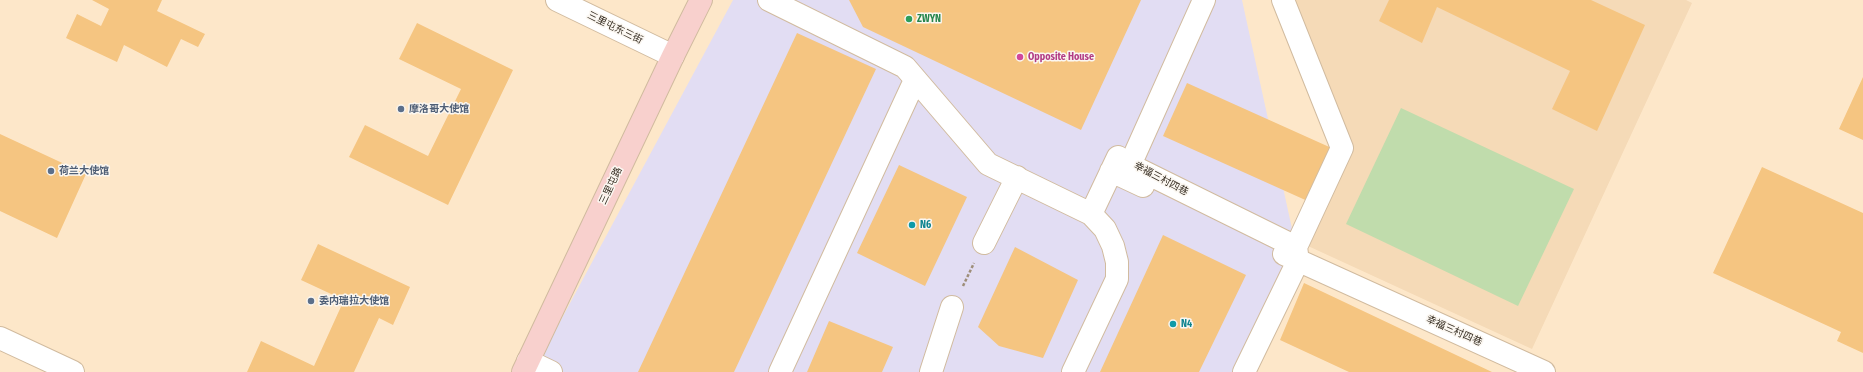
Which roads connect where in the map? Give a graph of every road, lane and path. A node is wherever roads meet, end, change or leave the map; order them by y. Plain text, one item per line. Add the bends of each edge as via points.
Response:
1 (557, 0) edge
2 (702, 0) edge
3 (769, 0) edge
4 (1190, 0) edge
5 (1204, 0) edge
6 (1283, 0) edge
7 (673, 56) junction
8 (916, 80) junction
9 (1111, 171) junction
10 (1017, 177) junction
11 (1092, 214) junction
12 (984, 243) joint
13 (1297, 254) junction
14 (952, 307) joint
15 (0, 338) edge
16 (526, 366) edge
17 (73, 372) edge
18 (551, 372) edge
19 (780, 372) edge
20 (931, 372) edge
21 (1073, 372) edge
22 (1244, 372) edge
23 (1544, 372) edge

1 - 7 street, 三里屯东三街
2 - 7 street, 三里屯路
3 - 8 street via 905,68
4 - 9 street
5 - 13 street, 幸福三村四巷 via 1130,165
6 - 13 street via 1342,148
7 - 16 street, 三里屯路
8 - 10 street via 988,164
8 - 19 street
9 - 11 street
9 - 13 street
10 - 11 street
10 - 12 street
11 - 21 street via 1113,246 1117,262 1117,279
12 - 14 path
13 - 22 street
13 - 23 street, 幸福三村四巷
14 - 20 street
15 - 17 street
16 - 18 street

